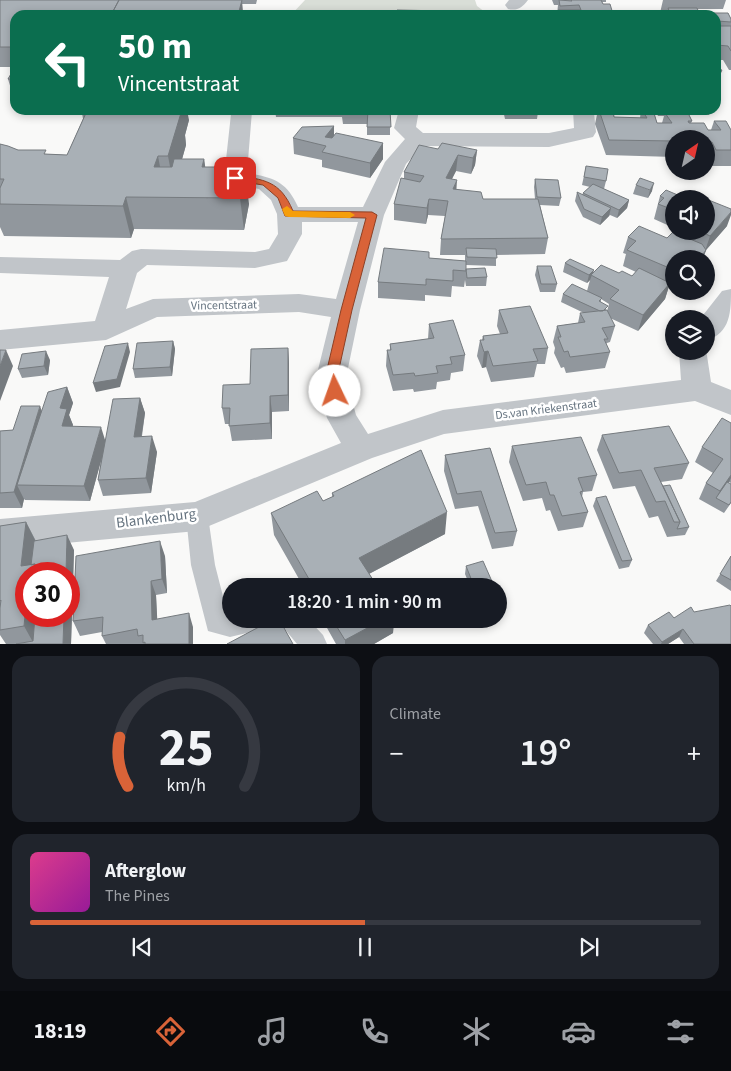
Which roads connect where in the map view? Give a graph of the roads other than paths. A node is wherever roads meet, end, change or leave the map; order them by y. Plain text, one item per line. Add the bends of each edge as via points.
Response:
1 (242, 115) edge
2 (408, 115) edge
3 (583, 115) edge
4 (417, 139) junction
5 (289, 214) junction
6 (372, 215) junction
7 (0, 265) edge
8 (125, 269) junction
9 (731, 298) edge
10 (346, 310) junction
11 (715, 319) edge
12 (106, 330) junction
13 (0, 340) edge
14 (694, 360) edge
15 (696, 389) junction
16 (731, 403) edge
17 (361, 449) junction
18 (196, 516) junction
19 (0, 534) edge
20 (222, 624) edge
21 (300, 628) edge
22 (314, 644) edge

1 - 5 street via 235,178 266,183 282,197
2 - 4 street via 405,128
3 - 4 street via 585,132 549,140
4 - 6 street via 396,162
5 - 6 street
5 - 8 street via 290,234 278,255 255,260 141,257
6 - 10 street
7 - 8 street
8 - 12 street
9 - 11 street
10 - 12 street, Vincentstraat via 299,303 153,308
10 - 17 street via 331,378 342,418
12 - 13 street, Vincentstraat
14 - 15 street
15 - 16 street
15 - 17 street, Ds.van Kriekenstraat via 443,422
17 - 18 street, Blankenburg
18 - 19 street, Blankenburg
18 - 20 lane via 203,565 217,623
21 - 22 lane

